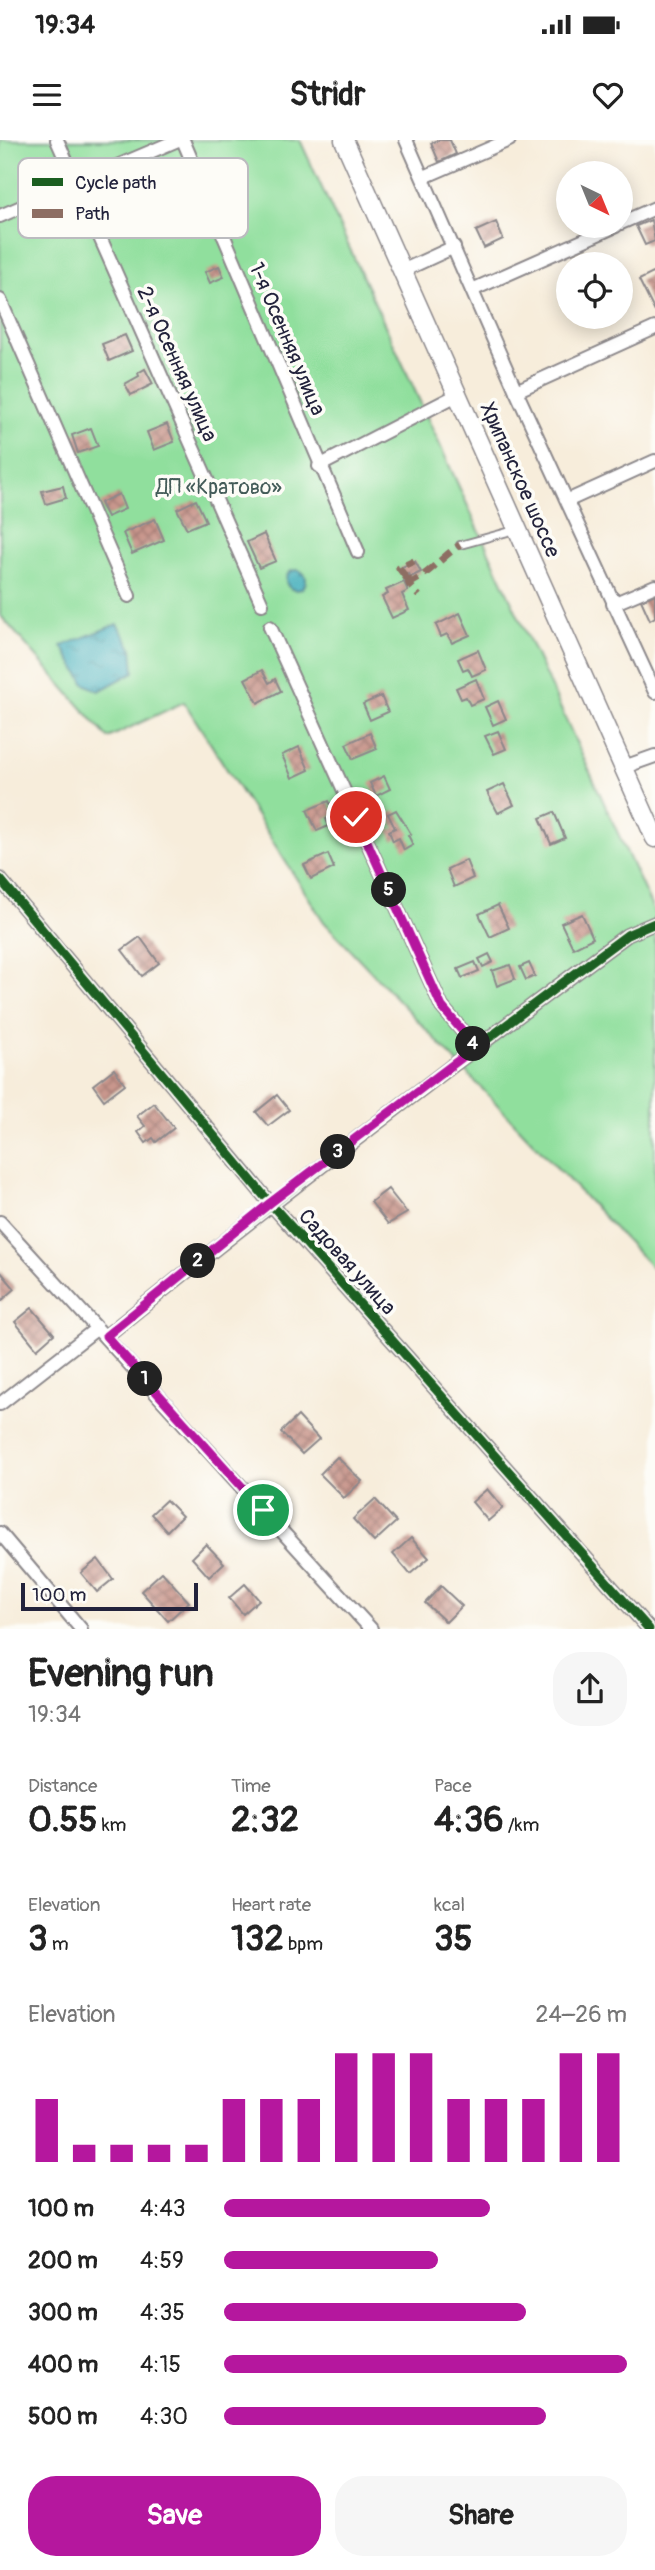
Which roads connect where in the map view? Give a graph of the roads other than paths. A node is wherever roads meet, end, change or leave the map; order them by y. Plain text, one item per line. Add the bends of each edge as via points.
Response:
1 (57, 140) edge
2 (180, 140) edge
3 (344, 140) edge
4 (406, 140) edge
5 (509, 140) edge
6 (65, 158) edge
7 (136, 158) edge
8 (188, 158) edge
9 (424, 177) junction
10 (18, 208) edge
11 (655, 208) edge
12 (0, 216) edge
13 (634, 217) edge
14 (100, 238) edge
15 (222, 238) edge
16 (588, 238) edge
17 (454, 247) junction
18 (402, 271) junction
19 (472, 290) junction
20 (0, 300) edge
21 (655, 328) edge
22 (516, 391) junction
23 (457, 395) junction
24 (655, 461) edge
25 (319, 466) junction
26 (569, 500) junction
27 (517, 529) junction
28 (460, 545) dead end
29 (358, 552) dead end
30 (655, 586) edge
31 (129, 596) dead end
32 (262, 604) dead end
33 (613, 604) junction
34 (270, 627) dead end
35 (655, 692) edge
36 (655, 756) edge
37 (624, 767) junction
38 (655, 838) edge
39 (0, 879) edge
40 (655, 923) edge
41 (476, 1047) junction
42 (270, 1203) junction
43 (0, 1222) edge
44 (101, 1332) junction
45 (0, 1404) edge
46 (0, 1533) edge
47 (644, 1626) edge
48 (82, 1629) edge
49 (371, 1629) edge

1 - 6 street, 2-я Осенняя улица
2 - 7 street
2 - 8 street, 1-я Осенняя улица
3 - 18 main road, Хрипанское шоссе
4 - 9 street
5 - 9 street
9 - 17 street
10 - 12 street
11 - 13 street
14 - 32 street, 2-я Осенняя улица
15 - 25 street, 1-я Осенняя улица
16 - 19 street
17 - 18 street
17 - 19 street
18 - 23 main road, Хрипанское шоссе
19 - 22 street
20 - 31 street
21 - 22 street
22 - 26 street
23 - 25 street
23 - 27 main road, Хрипанское шоссе
24 - 26 street
25 - 29 street, 1-я Осенняя улица
26 - 33 street
27 - 28 lane
27 - 37 main road, Хрипанское шоссе
30 - 33 street
33 - 35 street
34 - 41 street via 442,1007
36 - 37 street
37 - 38 main road, Хрипанское шоссе
39 - 42 street, Садовая улица
40 - 41 street via 627,935
41 - 42 street
42 - 44 street
42 - 47 street, Садовая улица
43 - 44 street
44 - 45 street
44 - 49 street
46 - 48 street

